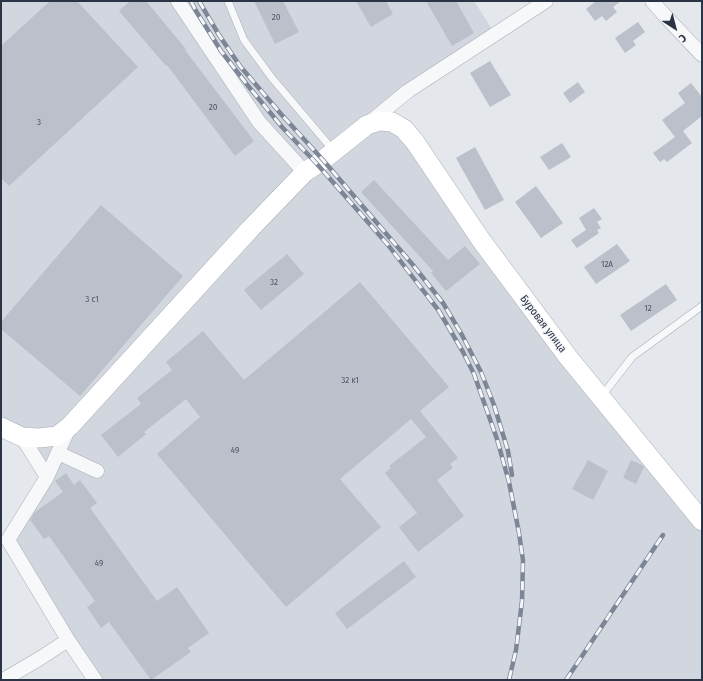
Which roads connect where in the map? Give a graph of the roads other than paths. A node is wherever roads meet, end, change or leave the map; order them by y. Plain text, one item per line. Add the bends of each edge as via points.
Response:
1 (178, 1) edge
2 (228, 1) edge
3 (546, 1) edge
4 (652, 1) edge
5 (701, 52) edge
6 (396, 101) junction
7 (392, 122) junction
8 (367, 125) junction
9 (334, 151) junction
10 (305, 172) junction
11 (702, 306) edge
12 (601, 397) junction
13 (70, 426) junction
14 (1, 427) edge
15 (22, 437) junction
16 (58, 453) junction
17 (97, 472) dead end
18 (47, 476) junction
19 (702, 521) edge
20 (68, 640) junction
21 (3, 680) edge
22 (95, 680) edge

1 - 10 street via 259,122
2 - 9 lane via 244,40 272,78
3 - 6 street
4 - 5 street
6 - 7 street
6 - 8 street
7 - 8 street via 380,121
7 - 12 street, Буровая улица via 404,129 415,142 481,240
8 - 9 street
9 - 10 street
10 - 13 street
11 - 12 lane via 632,357
12 - 19 street, Буровая улица
13 - 15 street via 57,436
13 - 16 street
14 - 15 street
15 - 18 street
16 - 17 street
16 - 18 street
18 - 20 street via 8,540
20 - 21 street
20 - 22 street

